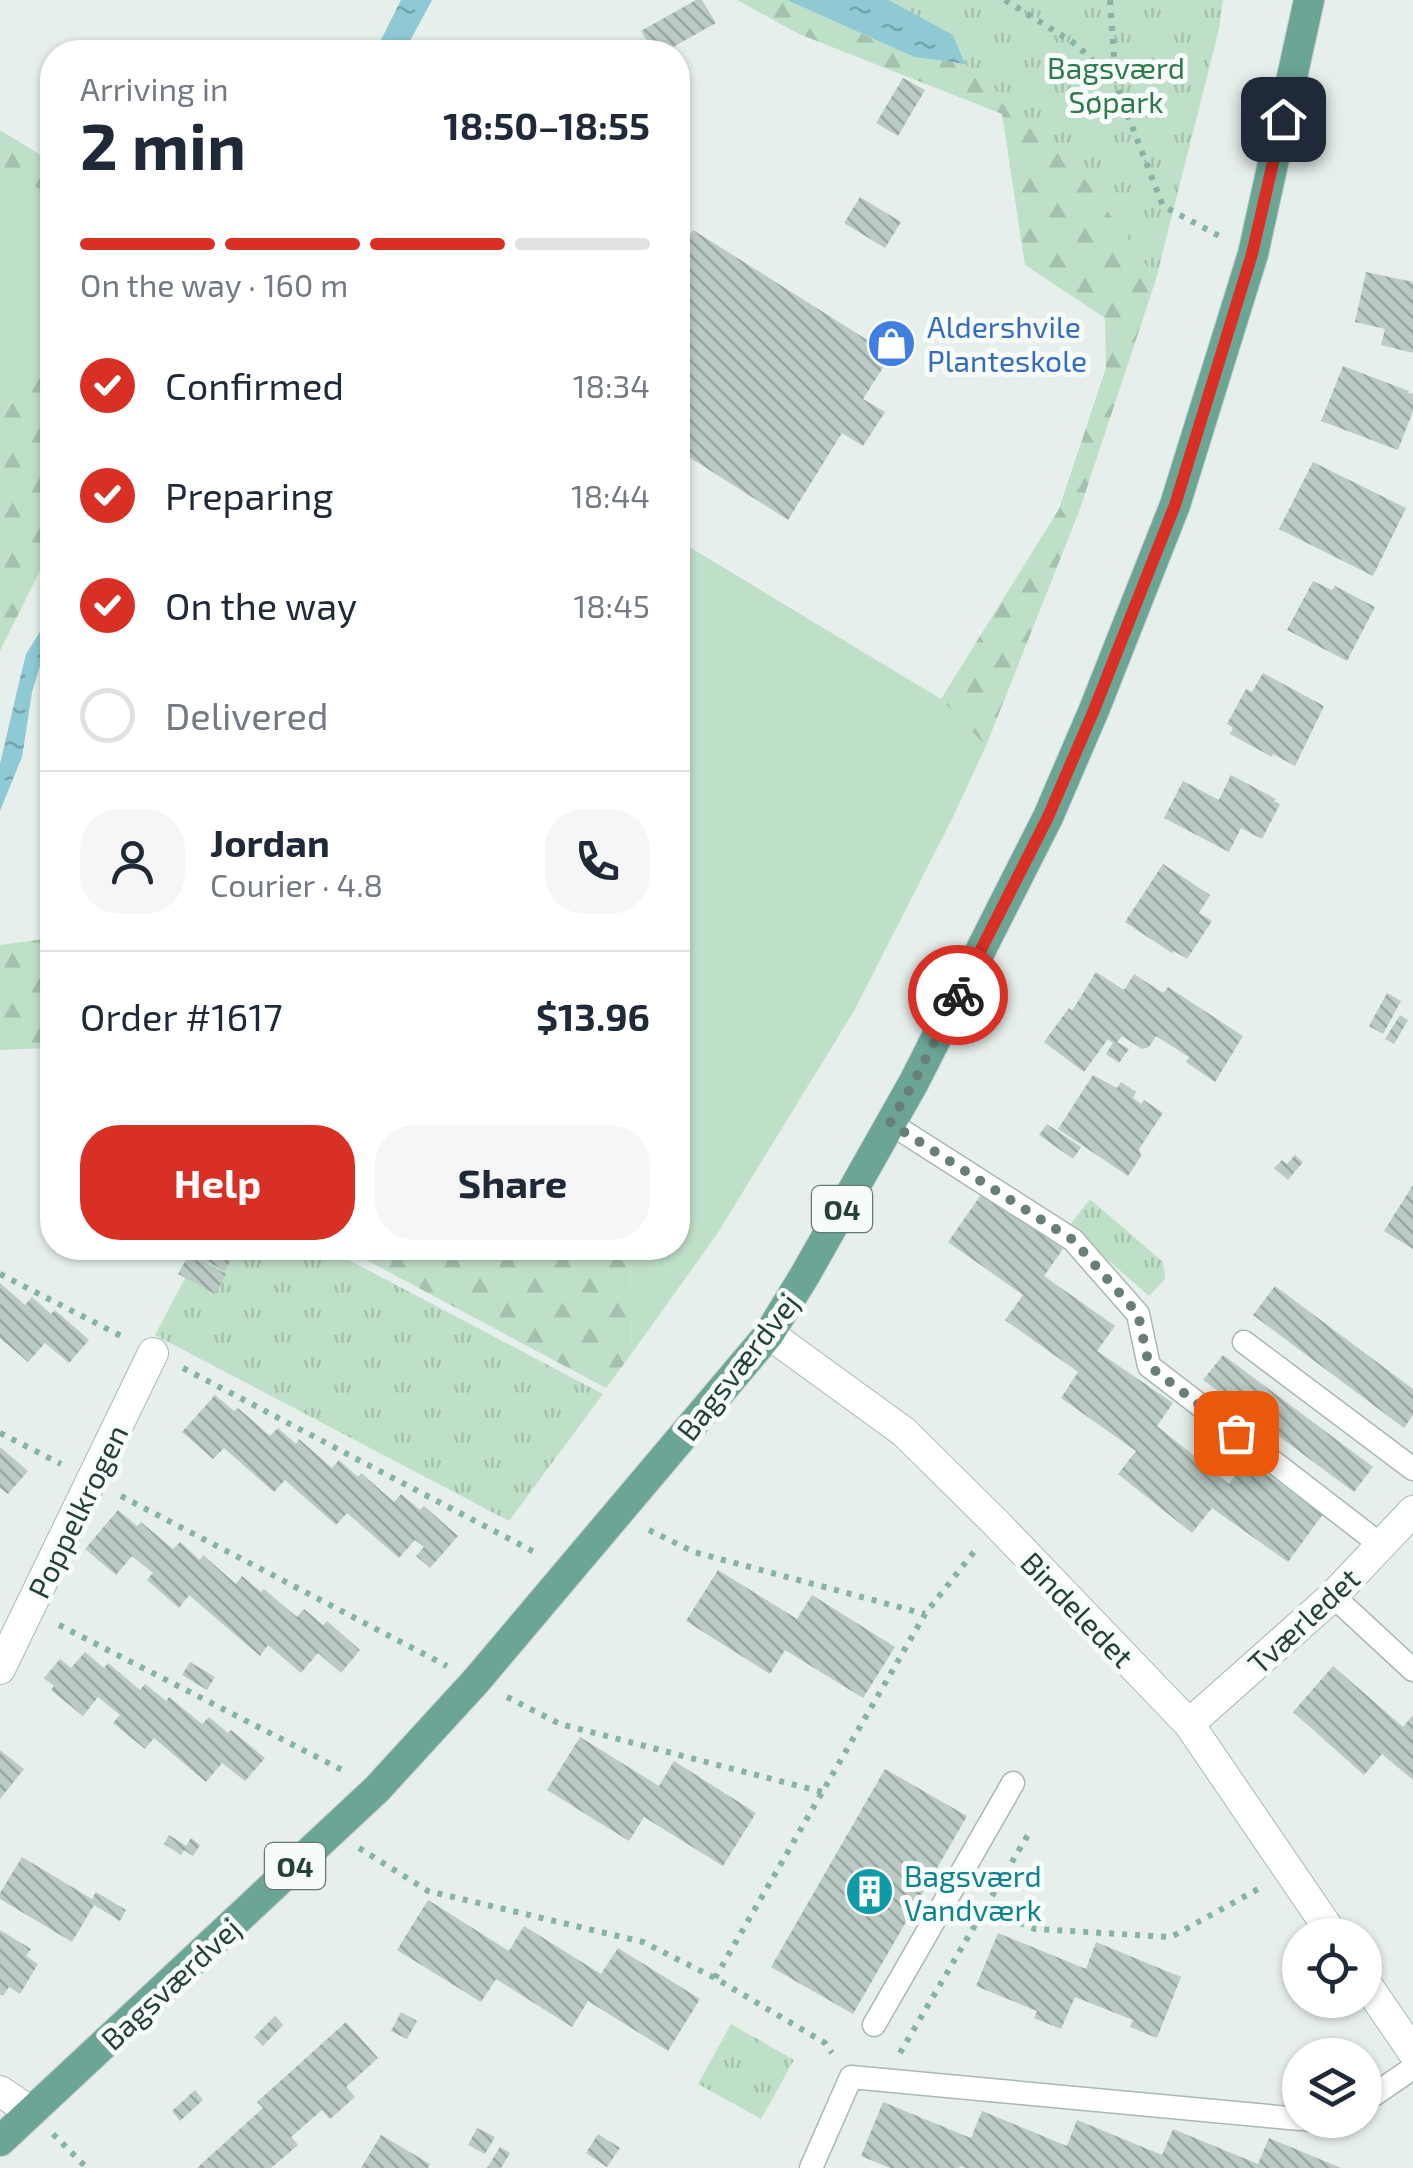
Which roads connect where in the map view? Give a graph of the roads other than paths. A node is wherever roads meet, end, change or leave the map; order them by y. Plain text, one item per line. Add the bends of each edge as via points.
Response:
1 (1309, 0) edge
2 (890, 1123) junction
3 (769, 1334) junction
4 (1244, 1342) dead end
5 (154, 1353) road end
6 (1413, 1469) edge
7 (1413, 1512) edge
8 (1381, 1545) junction
9 (1333, 1596) junction
10 (0, 1669) edge
11 (1413, 1670) edge
12 (1189, 1724) junction
13 (1012, 1783) dead end
14 (1321, 1918) edge
15 (1382, 2007) edge
16 (874, 2025) dead end
17 (1413, 2052) edge
18 (1413, 2068) edge
19 (1382, 2089) edge
20 (0, 2091) edge
21 (31, 2112) junction
22 (1282, 2117) edge
23 (0, 2141) edge
24 (811, 2168) edge

1 - 2 main road, Bagsværdvej / O4 via 1252,254 1175,505 1048,817
2 - 3 main road, Bagsværdvej / O4
2 - 8 lane via 1073,1240 1138,1314 1149,1366
3 - 12 street, Bindeledet via 904,1432
3 - 21 main road, Bagsværdvej / O4 via 377,1789
4 - 6 lane
5 - 10 street, Poppelkrogen
7 - 8 street, Tværledet
8 - 9 street, Tværledet
9 - 11 lane
9 - 12 street, Tværledet
12 - 14 street, Bindeledet
13 - 16 lane
15 - 17 street
18 - 19 lane
20 - 21 street
21 - 23 main road, Bagsværdvej / O4
22 - 24 lane via 852,2077

